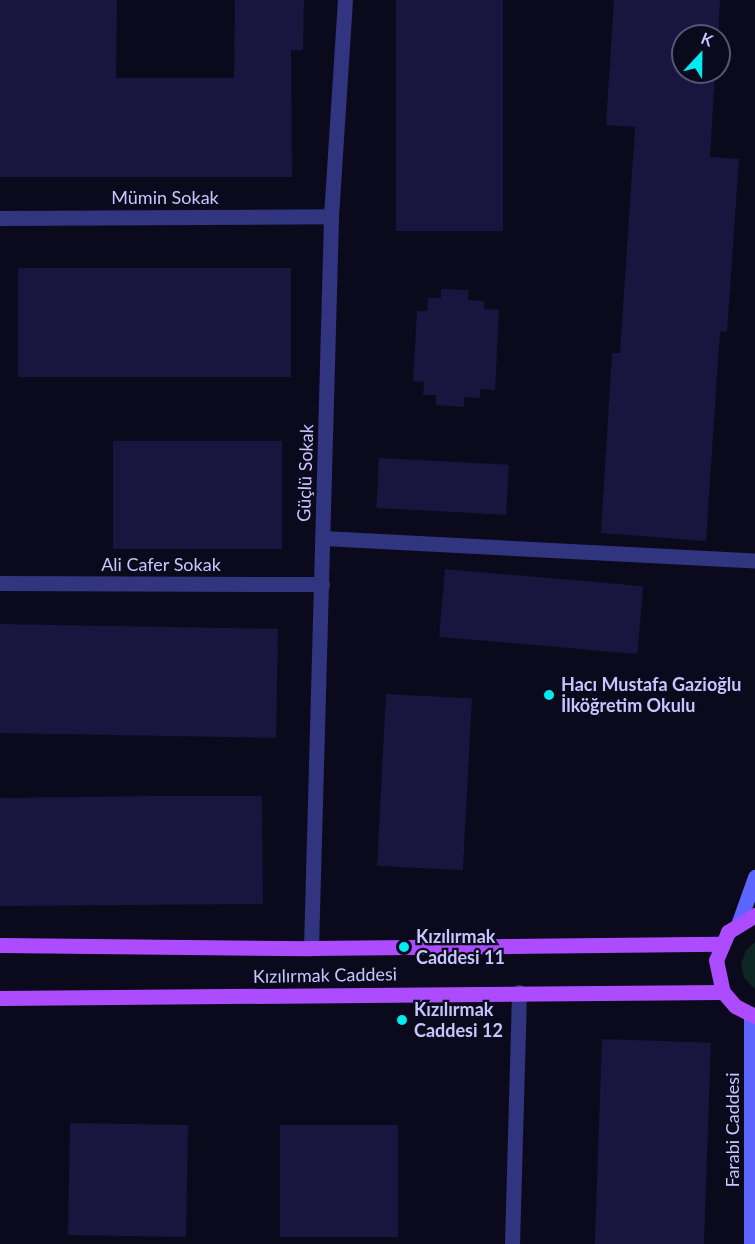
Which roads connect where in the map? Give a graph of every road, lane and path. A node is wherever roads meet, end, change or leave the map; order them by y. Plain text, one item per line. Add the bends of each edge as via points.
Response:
1 (345, 0) edge
2 (331, 216) junction
3 (0, 218) edge
4 (322, 538) junction
5 (755, 561) edge
6 (0, 583) edge
7 (321, 584) junction
8 (755, 877) edge
9 (755, 915) edge
10 (738, 922) junction
11 (720, 944) junction
12 (0, 945) edge
13 (311, 948) junction
14 (519, 992) junction
15 (723, 992) junction
16 (0, 998) edge
17 (753, 1015) edge
18 (512, 1244) edge
19 (752, 1244) edge

1 - 2 street, Güçlü Sokak
2 - 3 street, Mümin Sokak
2 - 4 street, Güçlü Sokak
4 - 5 street
4 - 7 street, Güçlü Sokak
6 - 7 street, Ali Cafer Sokak
7 - 13 street, Güçlü Sokak
8 - 10 street
9 - 10 main road
10 - 11 main road
11 - 13 main road, Kızılırmak Caddesi
11 - 15 main road via 716,960
12 - 13 main road, Kızılırmak Caddesi
14 - 15 main road, Kızılırmak Caddesi
14 - 16 main road, Kızılırmak Caddesi
14 - 18 street
15 - 17 main road via 735,1006
17 - 19 street, Farabi Caddesi

